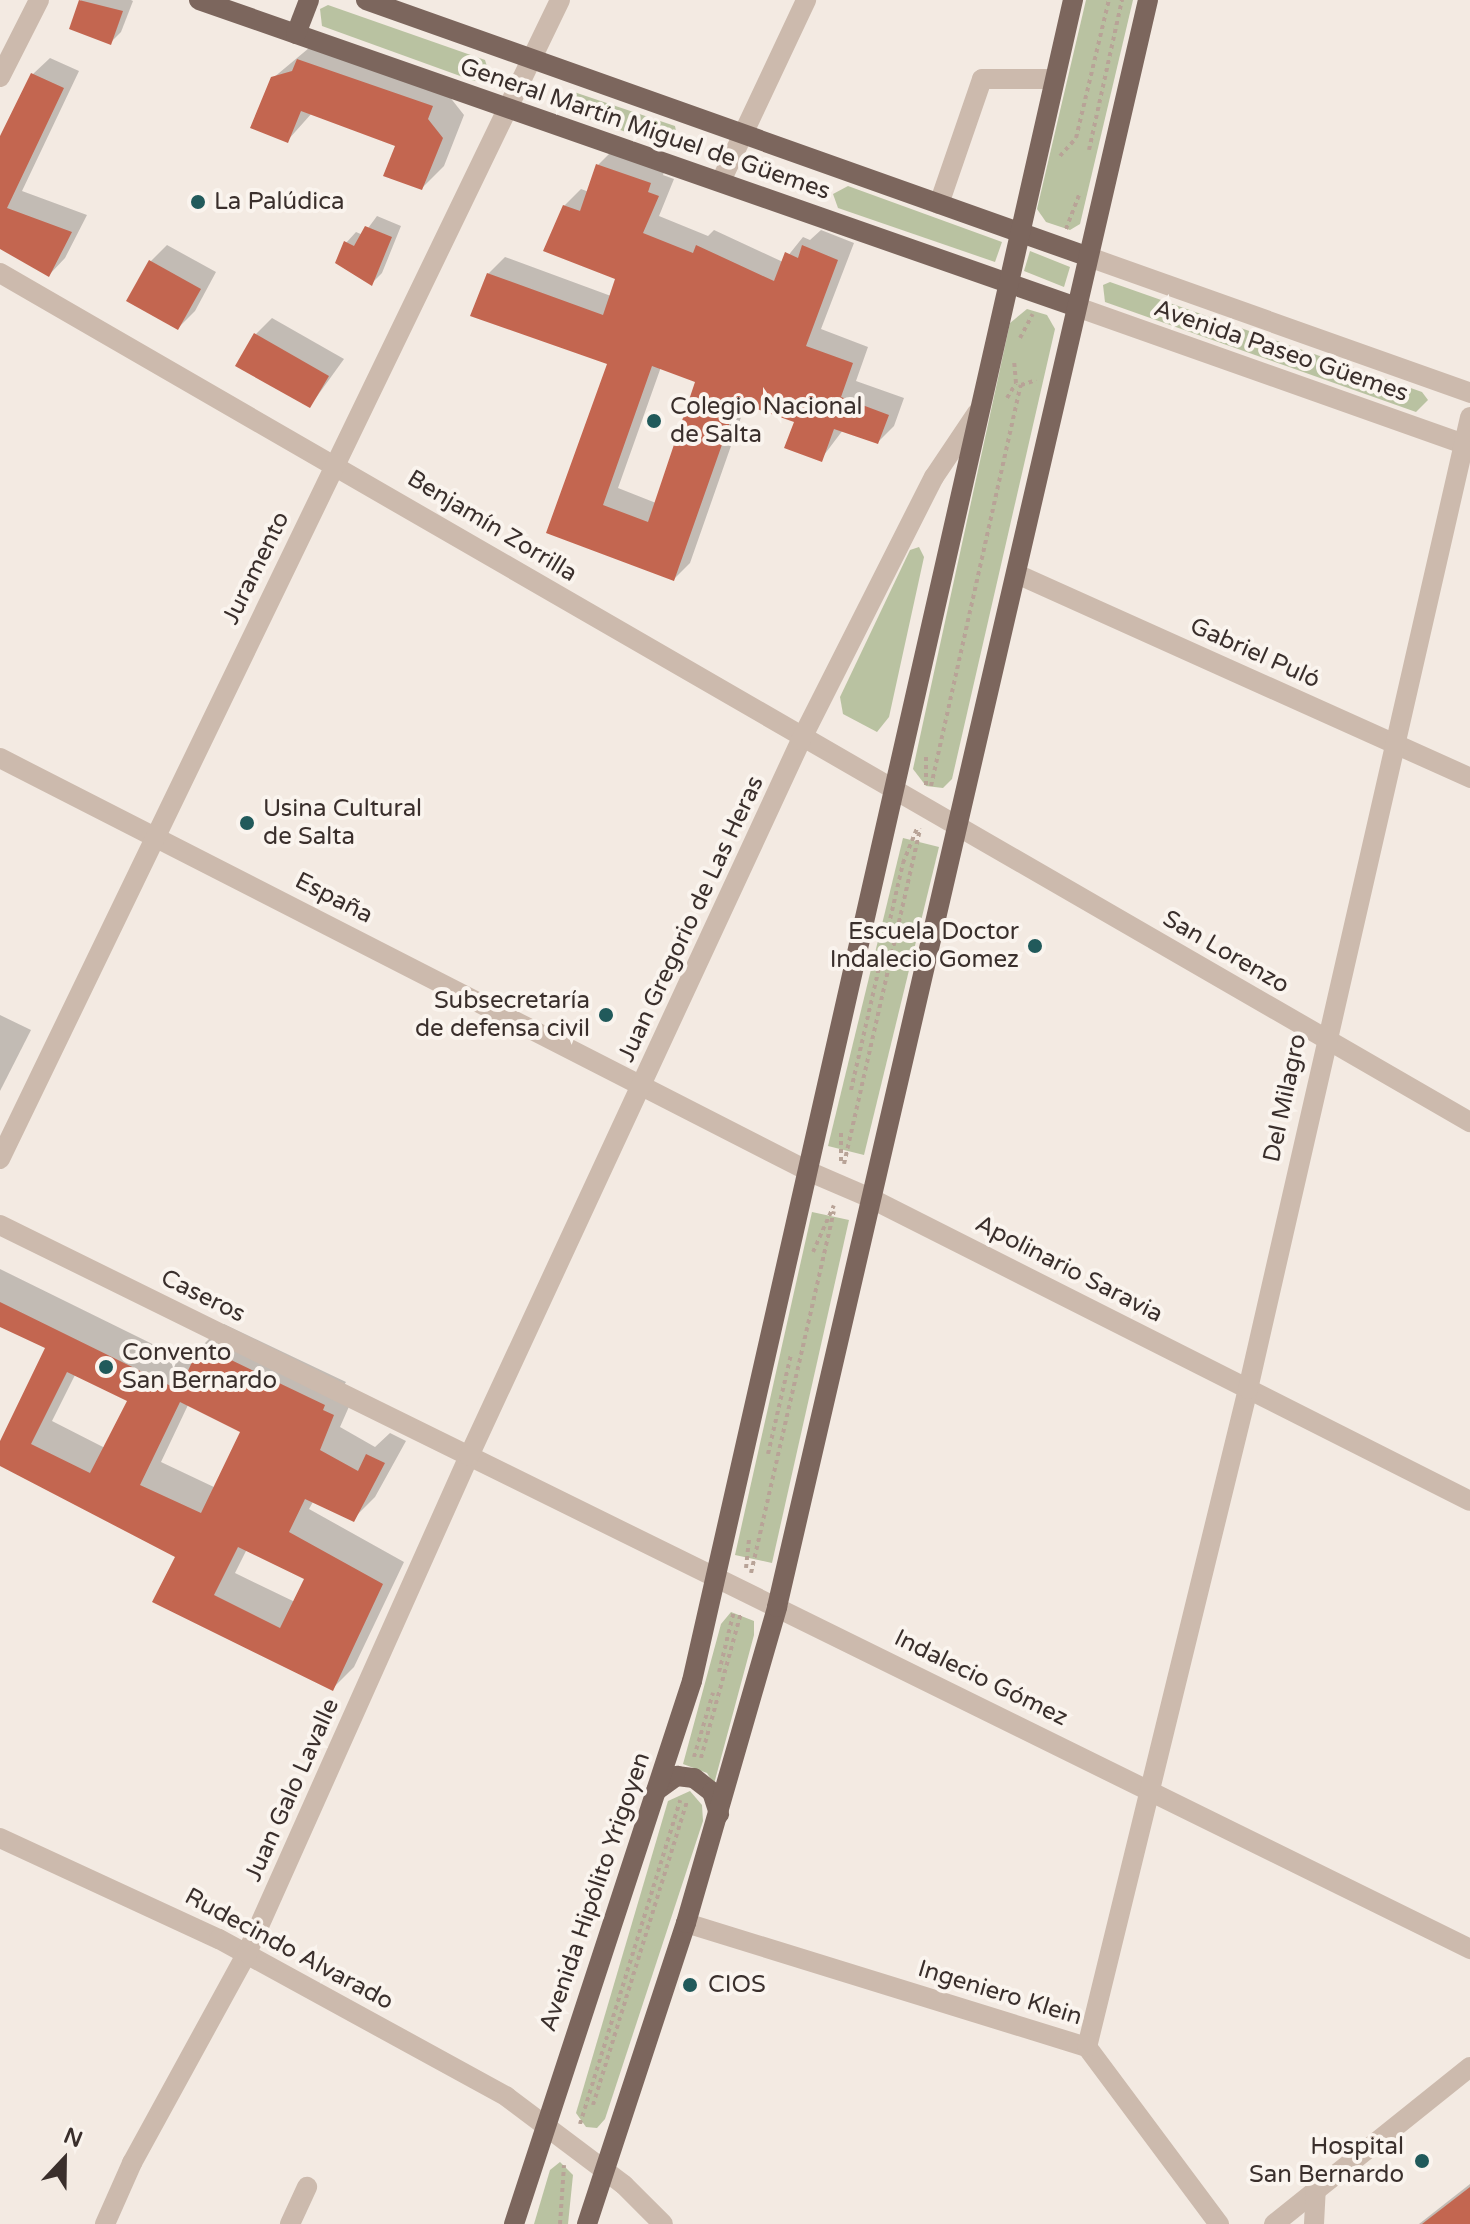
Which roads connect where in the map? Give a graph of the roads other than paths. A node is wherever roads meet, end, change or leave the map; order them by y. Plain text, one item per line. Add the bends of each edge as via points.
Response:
1 (39, 0) edge
2 (199, 0) edge
3 (309, 0) edge
4 (366, 0) edge
5 (560, 0) edge
6 (806, 0) edge
7 (1073, 0) edge
8 (1148, 0) edge
9 (296, 34) junction
10 (530, 59) junction
11 (0, 77) edge
12 (1054, 79) junction
13 (507, 109) junction
14 (741, 133) junction
15 (721, 181) junction
16 (939, 204) junction
17 (1017, 231) junction
18 (1086, 256) junction
19 (0, 273) edge
20 (1005, 283) junction
21 (1074, 306) junction
22 (1470, 393) edge
23 (977, 413) junction
24 (1470, 417) edge
25 (1467, 445) edge
26 (336, 464) junction
27 (1019, 575) junction
28 (801, 740) junction
29 (1395, 744) junction
30 (0, 758) edge
31 (1470, 778) edge
32 (896, 791) junction
33 (956, 825) junction
34 (154, 836) junction
35 (1324, 1040) junction
36 (644, 1085) junction
37 (1470, 1122) edge
38 (0, 1159) edge
39 (810, 1172) junction
40 (868, 1197) junction
41 (0, 1225) edge
42 (1248, 1389) junction
43 (469, 1456) junction
44 (1470, 1501) edge
45 (716, 1574) junction
46 (777, 1607) junction
47 (1148, 1789) junction
48 (656, 1791) junction
49 (719, 1814) junction
50 (0, 1838) edge
51 (686, 1923) junction
52 (1470, 1949) edge
53 (247, 1953) junction
54 (1087, 2047) junction
55 (1470, 2067) edge
56 (544, 2124) junction
57 (604, 2171) junction
58 (307, 2187) dead end
59 (1316, 2191) junction
60 (105, 2224) edge
61 (290, 2224) edge
62 (514, 2224) edge
63 (587, 2224) edge
64 (663, 2224) edge
65 (1219, 2224) edge
66 (1274, 2224) edge
67 (1314, 2224) edge

1 - 11 street
2 - 9 main road, General Martín Miguel de Güemes
3 - 9 main road
4 - 10 main road, General Martín Miguel de Güemes
5 - 10 street, Juramento
6 - 14 street
7 - 12 main road, Avenida Hipólito Yrigoyen
8 - 18 main road
9 - 13 main road, General Martín Miguel de Güemes
10 - 13 street, Juramento
10 - 14 main road, General Martín Miguel de Güemes
12 - 16 street via 982,79
12 - 17 main road, Avenida Hipólito Yrigoyen
13 - 15 main road, General Martín Miguel de Güemes
13 - 26 street, Juramento
14 - 15 street
14 - 16 main road, General Martín Miguel de Güemes
15 - 20 main road, General Martín Miguel de Güemes
16 - 17 main road, General Martín Miguel de Güemes
17 - 18 main road, General Martín Miguel de Güemes
17 - 20 main road, Avenida Hipólito Yrigoyen
18 - 21 main road
18 - 22 street, Avenida Paseo Güemes
19 - 26 street, Benjamín Zorrilla
20 - 21 main road, General Martín Miguel de Güemes
20 - 23 main road, Avenida Hipólito Yrigoyen
21 - 25 street, Avenida Paseo Güemes
21 - 27 main road
23 - 28 street, Juan Gregorio de Las Heras via 934,477
23 - 32 main road, Avenida Hipólito Yrigoyen
24 - 25 street, Del Milagro
25 - 29 street, Del Milagro
26 - 28 street, Benjamín Zorrilla
26 - 34 street, Juramento
27 - 29 street, Gabriel Puló
27 - 33 main road
28 - 32 street, Benjamín Zorrilla
28 - 36 street, Juan Gregorio de Las Heras
29 - 31 street, Gabriel Puló
29 - 35 street, Del Milagro
30 - 34 street, España
32 - 33 street, Benjamín Zorrilla
32 - 39 main road, Avenida Hipólito Yrigoyen
33 - 35 street, San Lorenzo
33 - 40 main road
34 - 36 street, España
34 - 38 street, Juramento
35 - 37 street, San Lorenzo
35 - 42 street, Del Milagro
36 - 39 street, Apolinario Saravia
36 - 43 street, Juan Gregorio de Las Heras
39 - 40 street, Apolinario Saravia
39 - 45 main road, Avenida Hipólito Yrigoyen
40 - 42 street, Apolinario Saravia
40 - 46 main road
41 - 43 street, Caseros
42 - 44 street, Apolinario Saravia
42 - 47 street, Del Milagro
43 - 45 street, Indalecio Gómez
43 - 53 street, Juan Galo Lavalle
45 - 46 street, Indalecio Gómez
45 - 48 main road, Avenida Hipólito Yrigoyen via 692,1681
46 - 47 street, Indalecio Gómez
46 - 49 main road
47 - 52 street, Indalecio Gómez
47 - 54 street, Del Milagro
48 - 49 main road via 677,1776 694,1778 712,1792
48 - 56 main road, Avenida Hipólito Yrigoyen
49 - 51 main road
50 - 53 street, Rudecindo Alvarado
51 - 54 street, Ingeniero Klein
51 - 57 main road
53 - 56 street, Rudecindo Alvarado via 507,2097
53 - 60 street, Juan Galo Lavalle via 132,2163
54 - 65 street, Ingeniero Klein
55 - 59 street
56 - 57 street, Rudecindo Alvarado
56 - 62 main road, Avenida Hipólito Yrigoyen
57 - 63 main road
57 - 64 street, Rudecindo Alvarado
58 - 61 street
59 - 66 street
59 - 67 street

